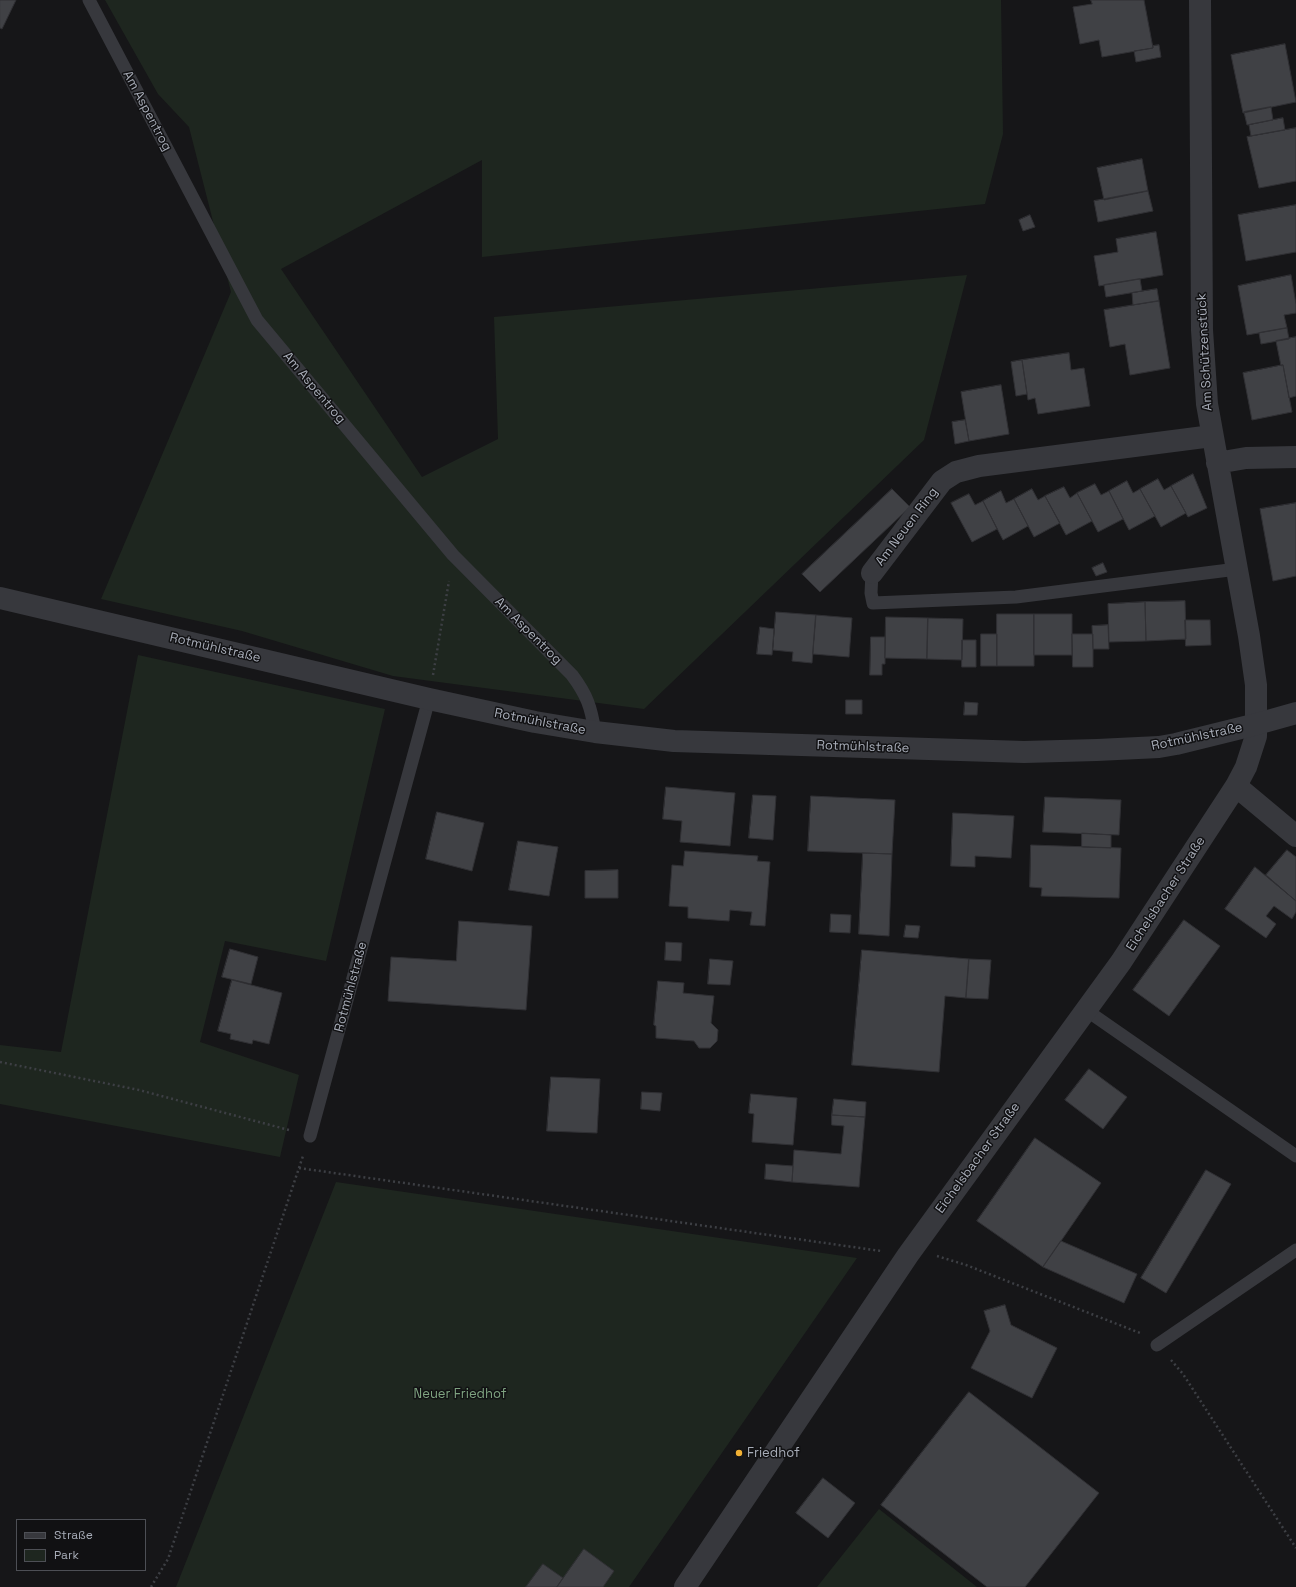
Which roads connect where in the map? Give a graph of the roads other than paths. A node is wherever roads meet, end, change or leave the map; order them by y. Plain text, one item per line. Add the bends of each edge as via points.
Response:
1 (89, 0) edge
2 (1200, 0) edge
3 (1212, 436) junction
4 (1296, 457) edge
5 (1217, 463) junction
6 (1237, 569) junction
7 (872, 573) joint
8 (0, 598) edge
9 (429, 699) junction
10 (1296, 713) edge
11 (1257, 724) junction
12 (595, 732) junction
13 (1236, 786) junction
14 (1296, 836) edge
15 (1086, 1010) junction
16 (310, 1136) road end
17 (1296, 1156) edge
18 (1296, 1250) edge
19 (1157, 1345) road end
20 (685, 1587) edge

1 - 12 lane, Am Aspentrog via 257,320 453,555 572,675 584,691 592,713
2 - 3 street, Am Schützenstück via 1202,330 1206,397
3 - 5 street, Am Schützenstück
3 - 7 street, Am Neuen Ring via 987,465 956,472 942,481
4 - 5 street via 1246,458
5 - 6 street, Am Schützenstück
6 - 7 lane, Am Neuen Ring via 1016,597 873,603
6 - 11 street, Am Schützenstück via 1256,685
8 - 9 street, Rotmühlstraße
9 - 12 street, Rotmühlstraße
9 - 16 lane, Rotmühlstraße
10 - 11 street, Rotmühlstraße
11 - 12 street, Rotmühlstraße via 1159,748 1024,752 674,741
11 - 13 street, Eichelsbacher Straße via 1254,748
13 - 14 street
13 - 15 street, Eichelsbacher Straße via 1121,962
15 - 17 lane
15 - 20 street, Eichelsbacher Straße via 908,1255
18 - 19 lane

